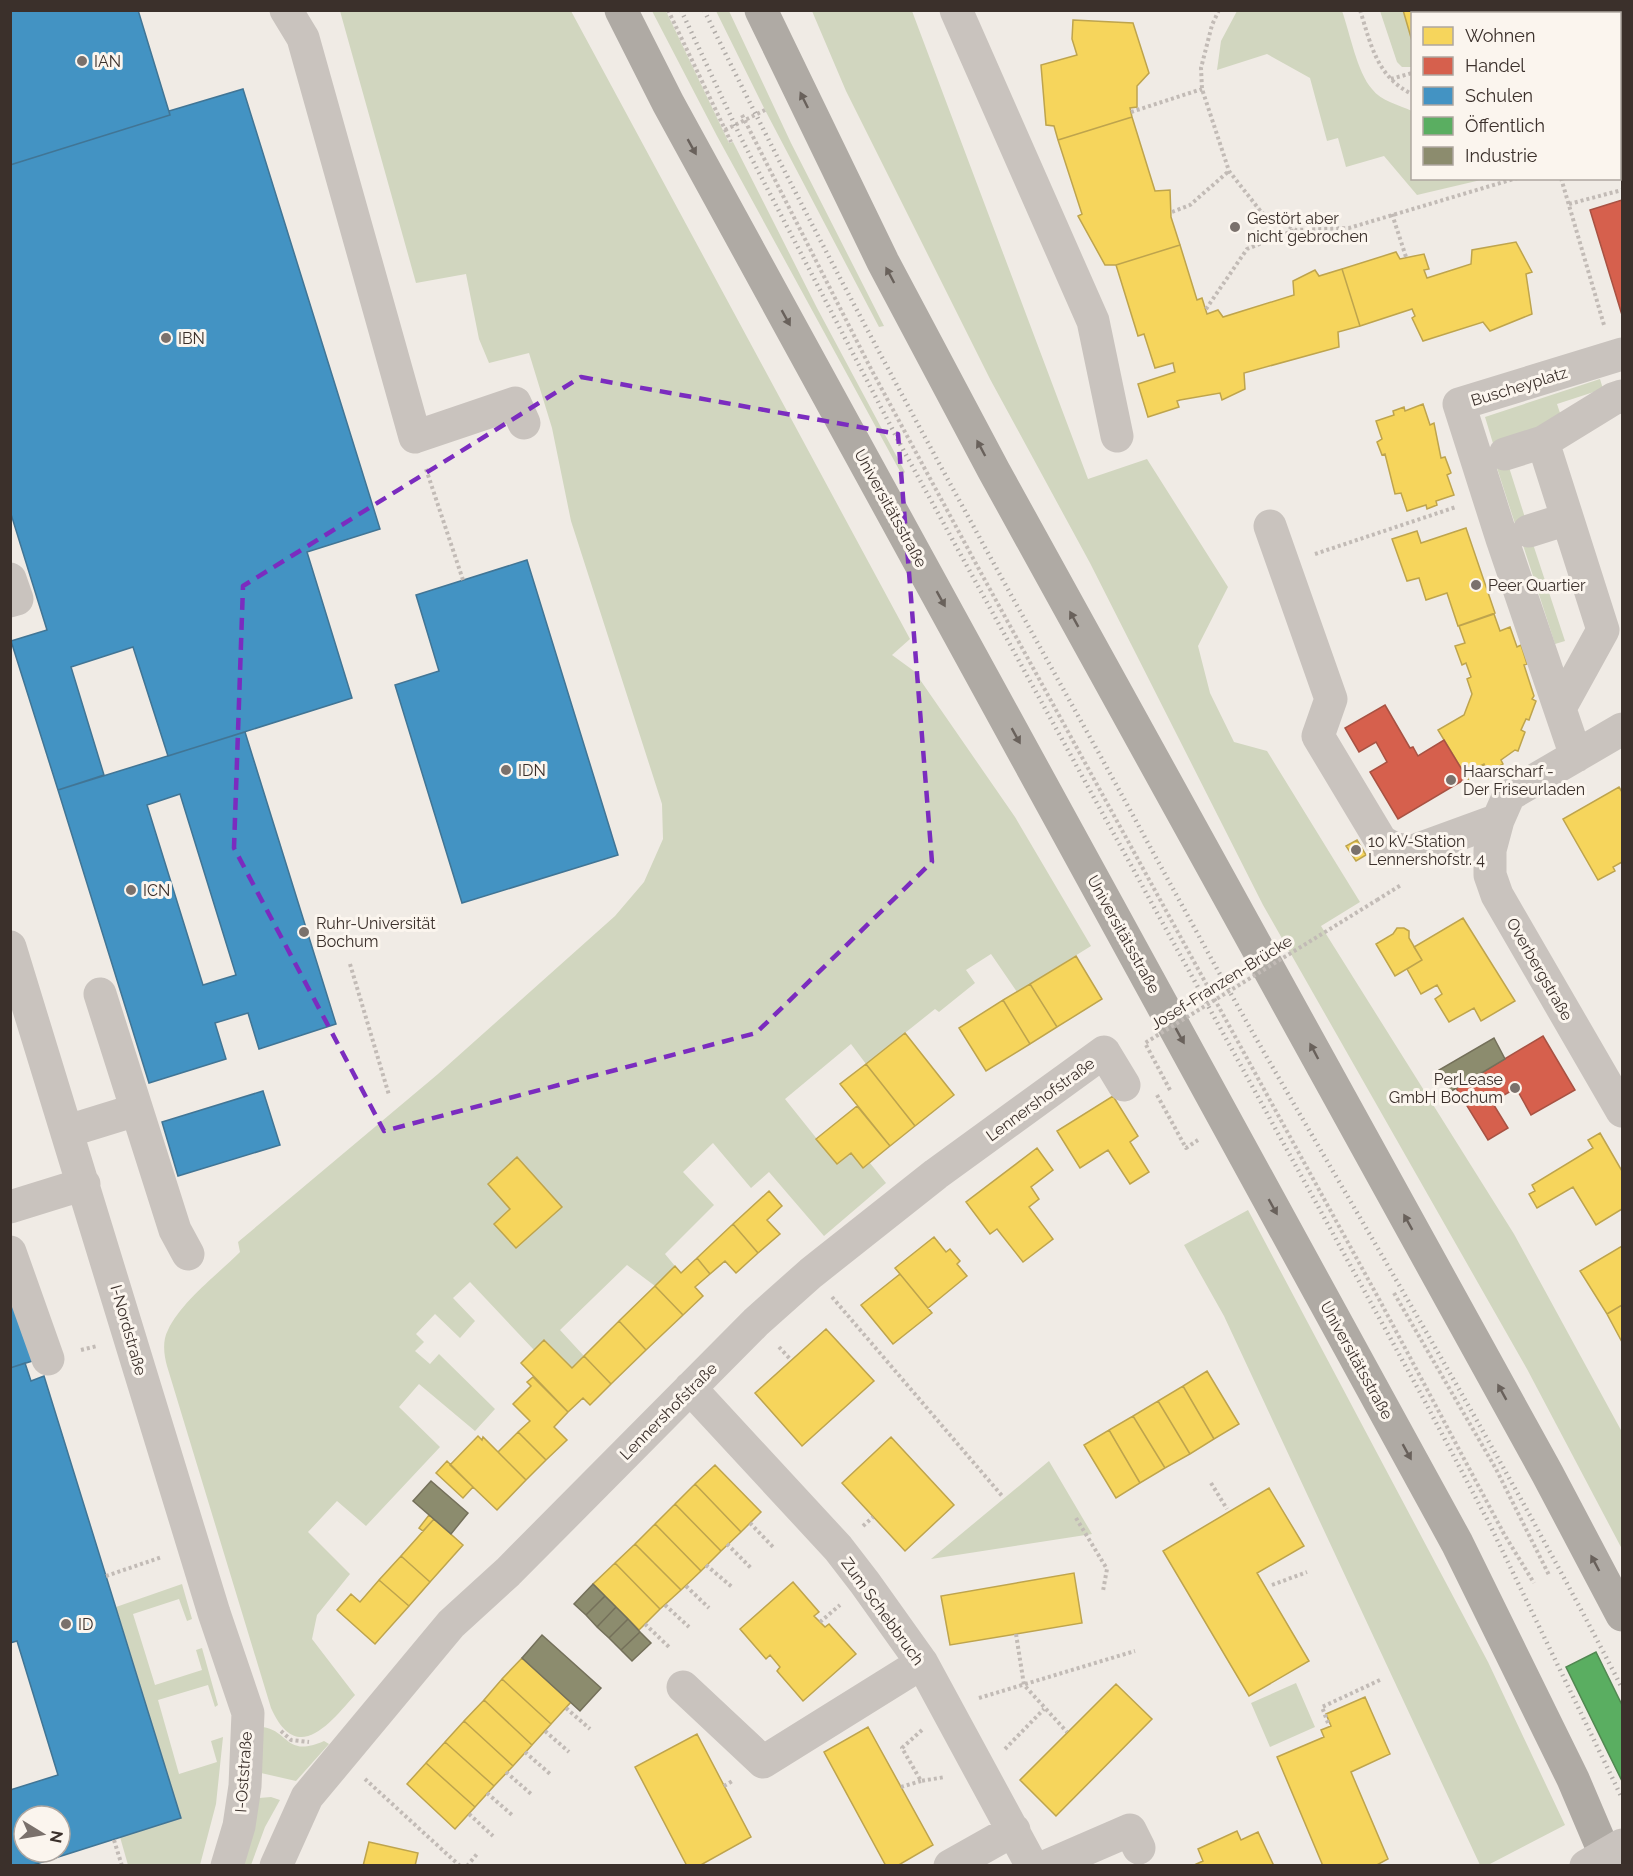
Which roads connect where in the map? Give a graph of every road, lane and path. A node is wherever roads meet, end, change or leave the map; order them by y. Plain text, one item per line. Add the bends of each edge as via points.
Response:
1 (286, 10) edge
2 (602, 10) edge
3 (621, 10) edge
4 (668, 10) edge
5 (761, 10) edge
6 (956, 10) edge
7 (1219, 10) edge
8 (1360, 10) edge
9 (1411, 73) edge
10 (1390, 79) junction
11 (1202, 89) junction
12 (1411, 93) edge
13 (664, 96) junction
14 (765, 110) dead end
15 (1131, 112) dead end
16 (742, 115) dead end
17 (744, 120) junction
18 (725, 130) junction
19 (731, 143) dead end
20 (1229, 171) junction
21 (1510, 180) edge
22 (1562, 180) edge
23 (1623, 190) edge
24 (1569, 204) junction
25 (1172, 212) dead end
26 (1392, 214) junction
27 (1296, 230) junction
28 (1406, 257) dead end
29 (1206, 309) dead end
30 (1614, 350) edge
31 (1618, 398) edge
32 (524, 423) dead end
33 (1117, 436) dead end
34 (415, 437) junction
35 (1543, 442) junction
36 (1494, 457) junction
37 (1488, 496) junction
38 (1568, 519) junction
39 (1270, 526) dead end
40 (1518, 534) junction
41 (1283, 565) junction
42 (10, 579) edge
43 (463, 580) dead end
44 (10, 601) edge
45 (1613, 624) edge
46 (1560, 708) junction
47 (1623, 729) edge
48 (1576, 756) junction
49 (1497, 820) junction
50 (1377, 900) dead end
51 (10, 947) edge
52 (350, 964) dead end
53 (100, 994) dead end
54 (1139, 1087) joint
55 (389, 1095) dead end
56 (1176, 1100) dead end
57 (136, 1110) junction
58 (1623, 1110) edge
59 (68, 1131) junction
60 (1193, 1131) dead end
61 (84, 1184) junction
62 (10, 1208) edge
63 (10, 1252) edge
64 (188, 1254) dead end
65 (811, 1273) junction
66 (1394, 1293) dead end
67 (131, 1336) junction
68 (48, 1359) joint
69 (690, 1388) junction
70 (1211, 1483) dead end
71 (1003, 1497) dead end
72 (1227, 1509) dead end
73 (1076, 1518) dead end
74 (750, 1523) dead end
75 (727, 1544) dead end
76 (193, 1545) junction
77 (773, 1546) dead end
78 (706, 1564) dead end
79 (751, 1568) dead end
80 (1307, 1572) dead end
81 (1549, 1575) dead end
82 (106, 1576) dead end
83 (1534, 1583) dead end
84 (1272, 1585) dead end
85 (686, 1586) dead end
86 (732, 1587) dead end
87 (1102, 1591) dead end
88 (665, 1605) dead end
89 (709, 1608) dead end
90 (1623, 1615) edge
91 (645, 1624) dead end
92 (689, 1627) dead end
93 (1016, 1634) dead end
94 (669, 1647) dead end
95 (1135, 1651) dead end
96 (922, 1663) junction
97 (1380, 1680) dead end
98 (1024, 1684) junction
99 (683, 1687) dead end
100 (566, 1708) dead end
101 (948, 1708) junction
102 (1044, 1709) junction
103 (248, 1713) junction
104 (1328, 1723) dead end
105 (590, 1729) dead end
106 (545, 1731) dead end
107 (1067, 1732) dead end
108 (343, 1752) junction
109 (525, 1752) dead end
110 (569, 1752) dead end
111 (982, 1772) junction
112 (507, 1773) dead end
113 (550, 1774) dead end
114 (921, 1781) dead end
115 (901, 1787) dead end
116 (487, 1793) dead end
117 (531, 1794) dead end
118 (469, 1814) dead end
119 (512, 1815) dead end
120 (1014, 1830) junction
121 (493, 1836) dead end
122 (114, 1840) dead end
123 (1623, 1845) edge
124 (1139, 1848) dead end
125 (477, 1854) dead end
126 (468, 1864) edge
127 (122, 1866) edge
128 (227, 1866) edge
129 (276, 1866) edge
130 (460, 1866) edge
131 (950, 1866) edge
132 (1032, 1866) edge
133 (1047, 1866) edge
134 (1586, 1866) edge
135 (1610, 1866) edge

1 - 34 street via 303,38
2 - 13 highway
3 - 13 highway, Universitätsstraße
4 - 18 path
90 -> 5 highway via 993,471 883,262
6 - 33 street via 1093,321
7 - 11 path via 1201,68
8 - 10 path via 1373,52
9 - 10 path
10 - 12 path
11 - 15 path
11 - 20 path
13 -> 135 highway, Universitätsstraße via 1457,1543 1573,1779
14 - 17 path
16 - 17 path
17 - 18 path
17 - 83 path via 981,573
18 - 19 path
20 - 25 path via 1190,205
20 - 27 path via 1262,213
21 - 26 path
22 - 24 path
23 - 24 path
24 - 30 path
26 - 27 path via 1350,228
26 - 28 path
27 - 29 path via 1247,249
30 - 31 street
30 - 36 street, Buscheyplatz via 1459,404
31 - 35 street
32 - 34 street via 515,403
34 - 43 path
35 - 36 street
35 - 38 street
36 - 37 street, Buscheyplatz
37 - 40 street, Buscheyplatz
37 - 41 path
38 - 40 street
38 - 45 street
39 - 41 street
40 - 46 street, Buscheyplatz
41 - 49 street via 1331,699 1318,736 1381,842 1413,851
42 - 44 street via 17,599
45 - 46 street
46 - 48 street, Buscheyplatz
47 - 48 street
48 - 49 street via 1509,795
49 - 58 street, Overbergstraße via 1490,875 1497,895
50 - 56 path, Josef-Franzen-Brücke, bridge via 1145,1043
51 - 59 street, I-Nordstraße
52 - 55 path
53 - 57 street
54 - 60 path via 1186,1148 1199,1141
54 - 65 street, Lennershofstraße via 1104,1053 936,1174
57 - 59 street
57 - 64 street via 175,1230
59 - 61 street, I-Nordstraße
61 - 62 street
61 - 67 street, I-Nordstraße
63 - 68 street
65 - 69 street, Lennershofstraße
65 - 71 path
66 - 81 path via 1496,1469
67 - 68 path
67 - 76 street, I-Nordstraße
69 - 96 street, Zum Schebbruch via 838,1548
69 - 108 street, Lennershofstraße via 452,1624
70 - 72 path
73 - 87 path via 1107,1569
74 - 77 path
75 - 79 path
76 - 82 path
76 - 103 street, I-Nordstraße
78 - 86 path
80 - 84 path
85 - 89 path
88 - 92 path
91 - 94 path
93 - 98 path
95 - 98 path
96 - 99 street via 763,1762
96 - 101 street, Zum Schebbruch
97 - 104 path via 1322,1707
98 - 101 path
98 - 102 path
100 - 105 path
101 - 111 street, Zum Schebbruch
102 - 107 path
102 - 111 path
103 - 108 path via 272,1724 291,1740 310,1743 328,1735
103 - 128 street, I-Oststraße via 245,1786
106 - 110 path
108 - 129 street, Lennershofstraße via 307,1797
108 - 130 path
109 - 113 path
111 - 120 street, Zum Schebbruch
112 - 117 path
114 - 115 path
116 - 119 path
118 - 121 path
120 - 131 street
120 - 132 street, Zum Schebbruch
122 - 127 path
123 - 134 street, bridge
124 - 133 street via 1130,1830
125 - 126 path

